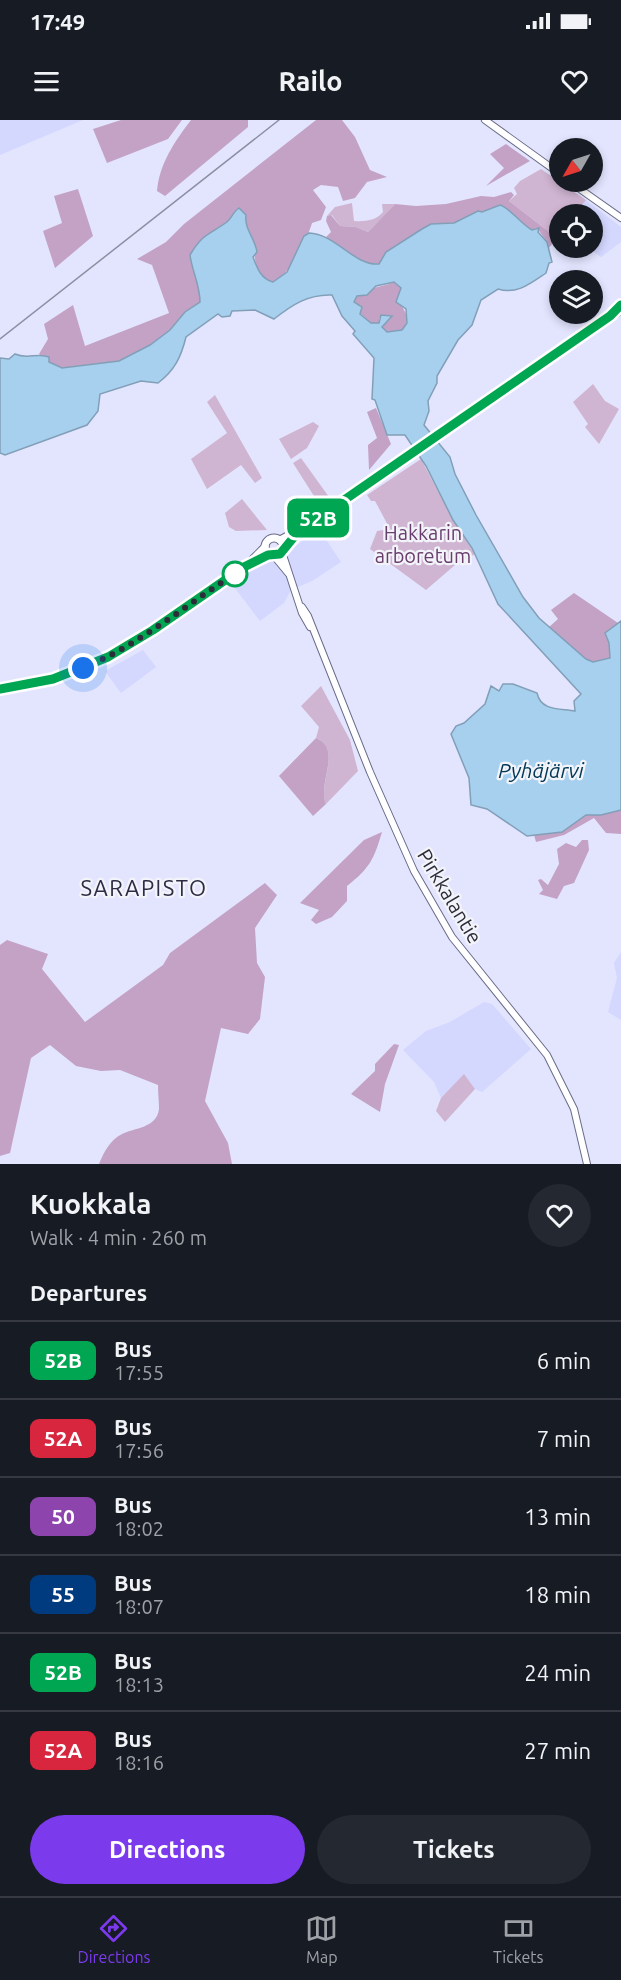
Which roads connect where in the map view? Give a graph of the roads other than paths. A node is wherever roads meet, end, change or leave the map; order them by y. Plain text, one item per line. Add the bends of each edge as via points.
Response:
1 (485, 120) edge
2 (549, 166) edge
3 (584, 192) edge
4 (621, 218) edge
5 (621, 305) edge
6 (621, 310) edge
7 (610, 316) junction
8 (276, 550) junction
9 (0, 689) edge
10 (587, 1164) edge

1 - 2 street
3 - 4 street
5 - 7 main road
6 - 7 main road
7 - 8 main road
8 - 9 main road via 108,657 53,679
8 - 10 street, Pirkkalantie via 308,616 414,871 452,937 547,1055 574,1109

